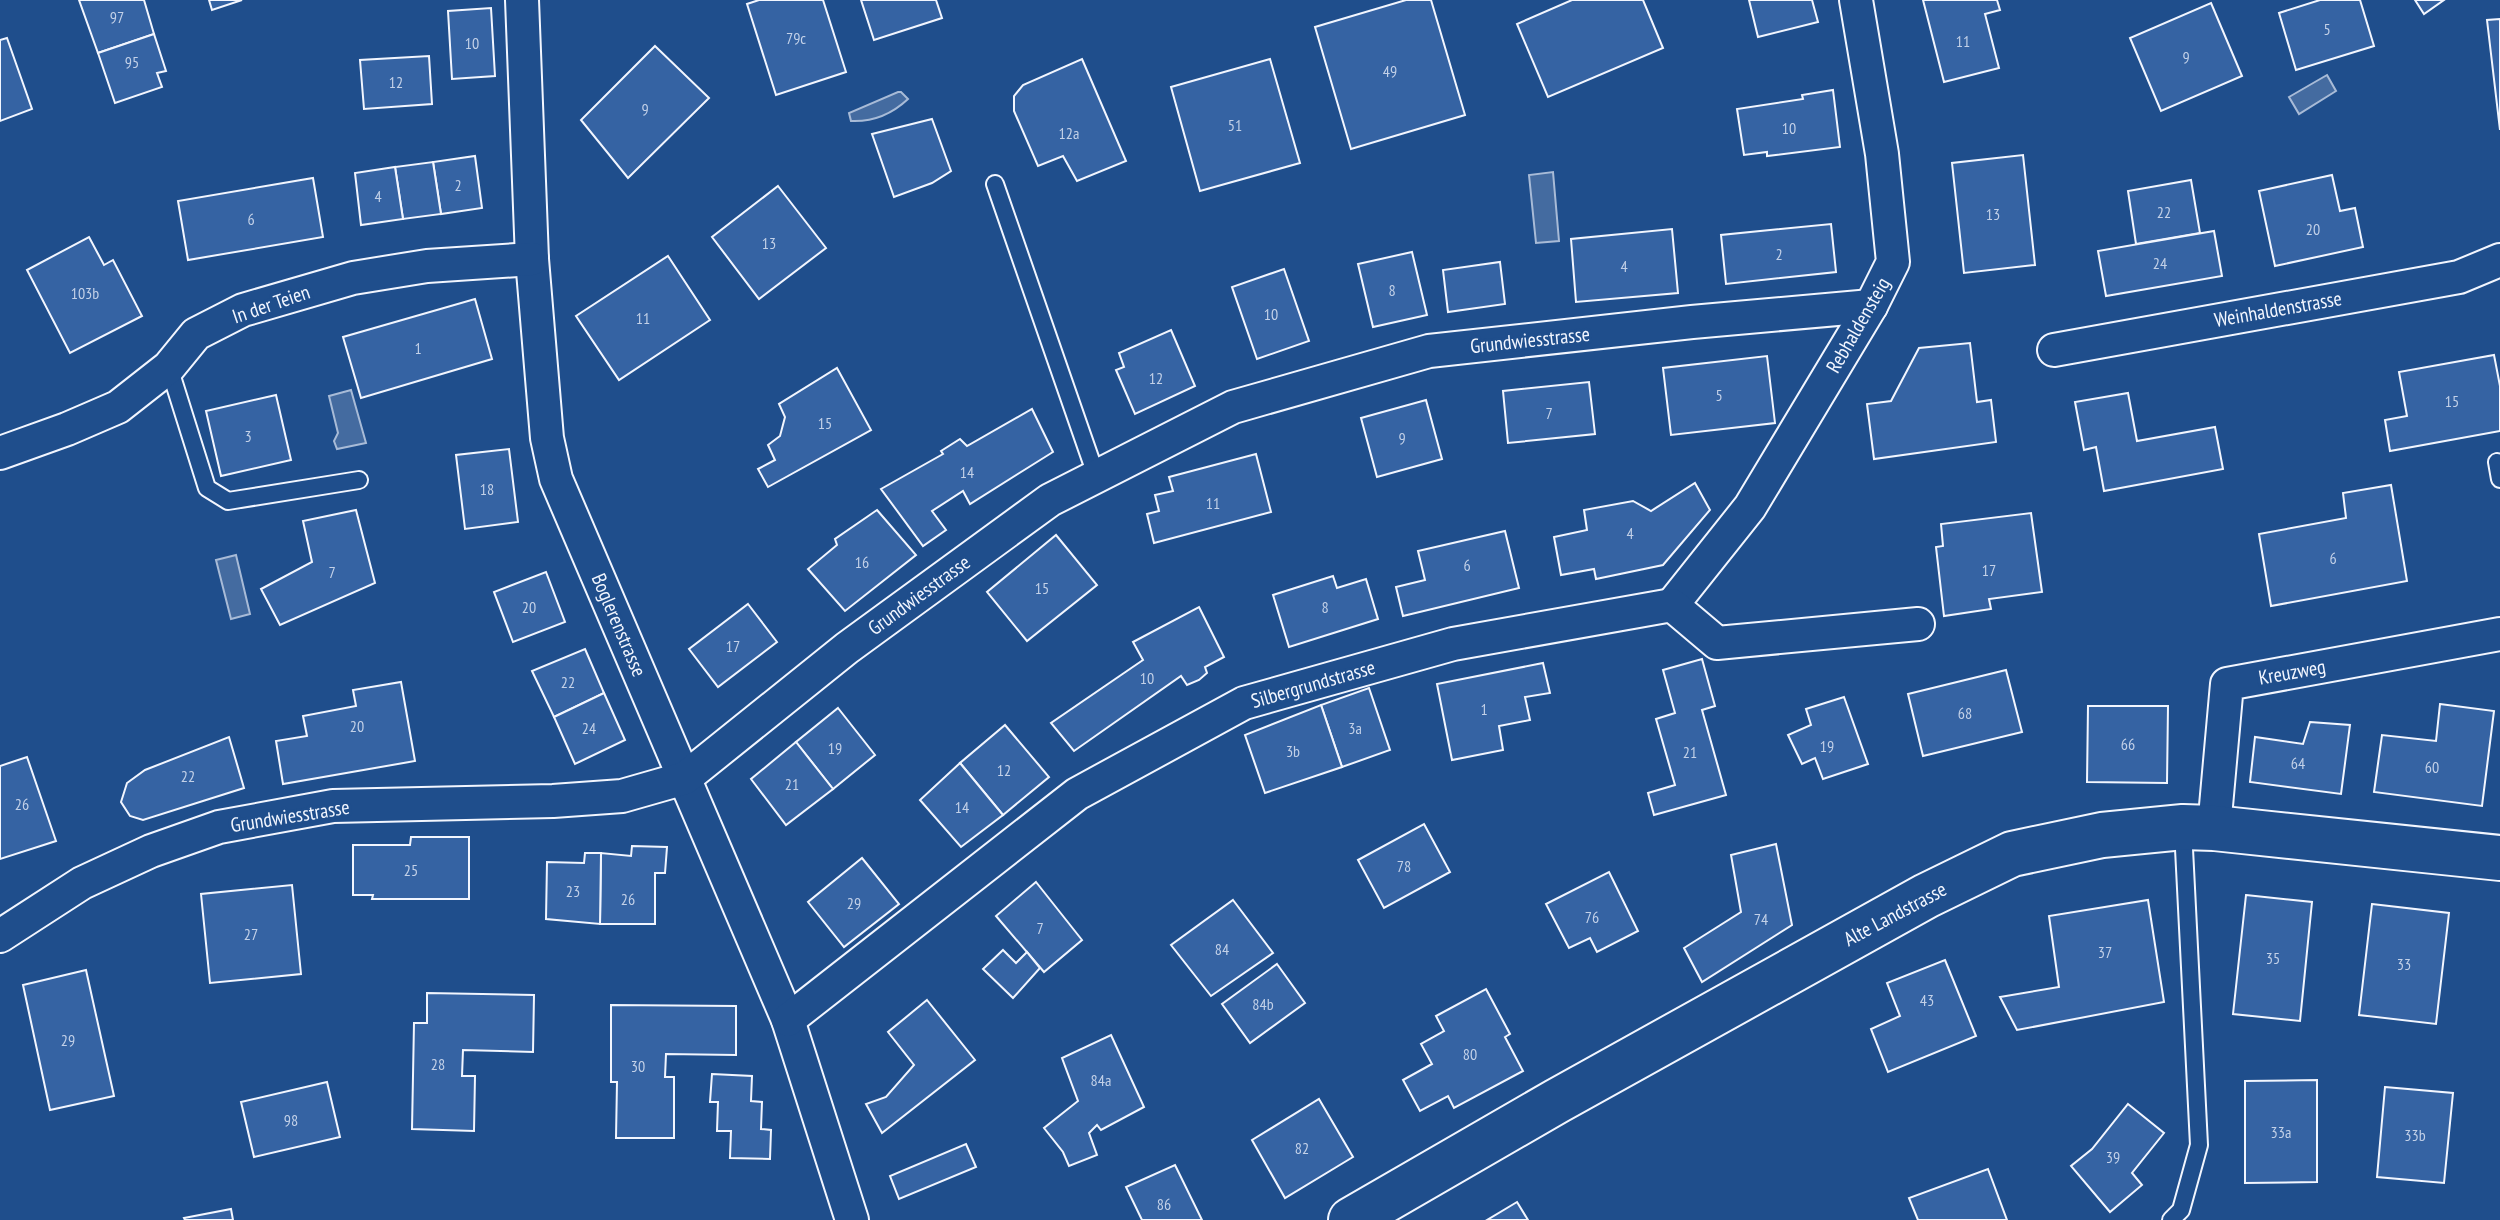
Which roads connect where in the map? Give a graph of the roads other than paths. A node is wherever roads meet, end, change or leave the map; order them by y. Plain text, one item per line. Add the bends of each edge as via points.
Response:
1 (522, 0) edge
2 (1856, 0) edge
3 (995, 184) dead end
4 (532, 259) junction
5 (2500, 260) edge
6 (1871, 306) junction
7 (2054, 350) dead end
8 (169, 367) junction
9 (0, 453) edge
10 (1096, 475) junction
11 (359, 480) dead end
12 (1672, 605) junction
13 (1918, 624) dead end
14 (2500, 634) edge
15 (685, 778) junction
16 (2199, 828) junction
17 (2500, 858) edge
18 (0, 936) edge
19 (788, 1020) junction
20 (852, 1220) edge
21 (1351, 1220) edge
22 (2171, 1220) edge

1 - 4 street, Boglerenstrasse
2 - 6 street, Rebhaldensteig via 1882,154 1893,262
3 - 10 lane
4 - 8 street, In der Teien via 427,266 353,278 243,310 196,334
4 - 15 street, Boglerenstrasse via 547,438 556,479
5 - 7 street, Weinhaldenstrasse via 2459,277
6 - 10 street, Grundwiesstrasse via 1429,351 1233,407
6 - 12 street, Rebhaldensteig via 1750,507
8 - 9 street, In der Teien via 118,407
8 - 11 lane via 207,488 228,501
10 - 15 street, Grundwiesstrasse via 1050,500 860,638
12 - 13 street via 1717,643
12 - 19 street, Silbergrundstrasse via 1453,644 1244,703 1077,794
14 - 16 street, Kreuzweg via 2227,684
15 - 18 street, Grundwiesstrasse via 622,796 333,806 219,827 82,883
15 - 19 street, Boglerenstrasse
16 - 17 main road, Alte Landstrasse
16 - 21 main road, Alte Landstrasse via 2102,835 2012,854 1914,903
16 - 22 lane via 2199,1145 2181,1210
19 - 20 street, Boglerenstrasse

